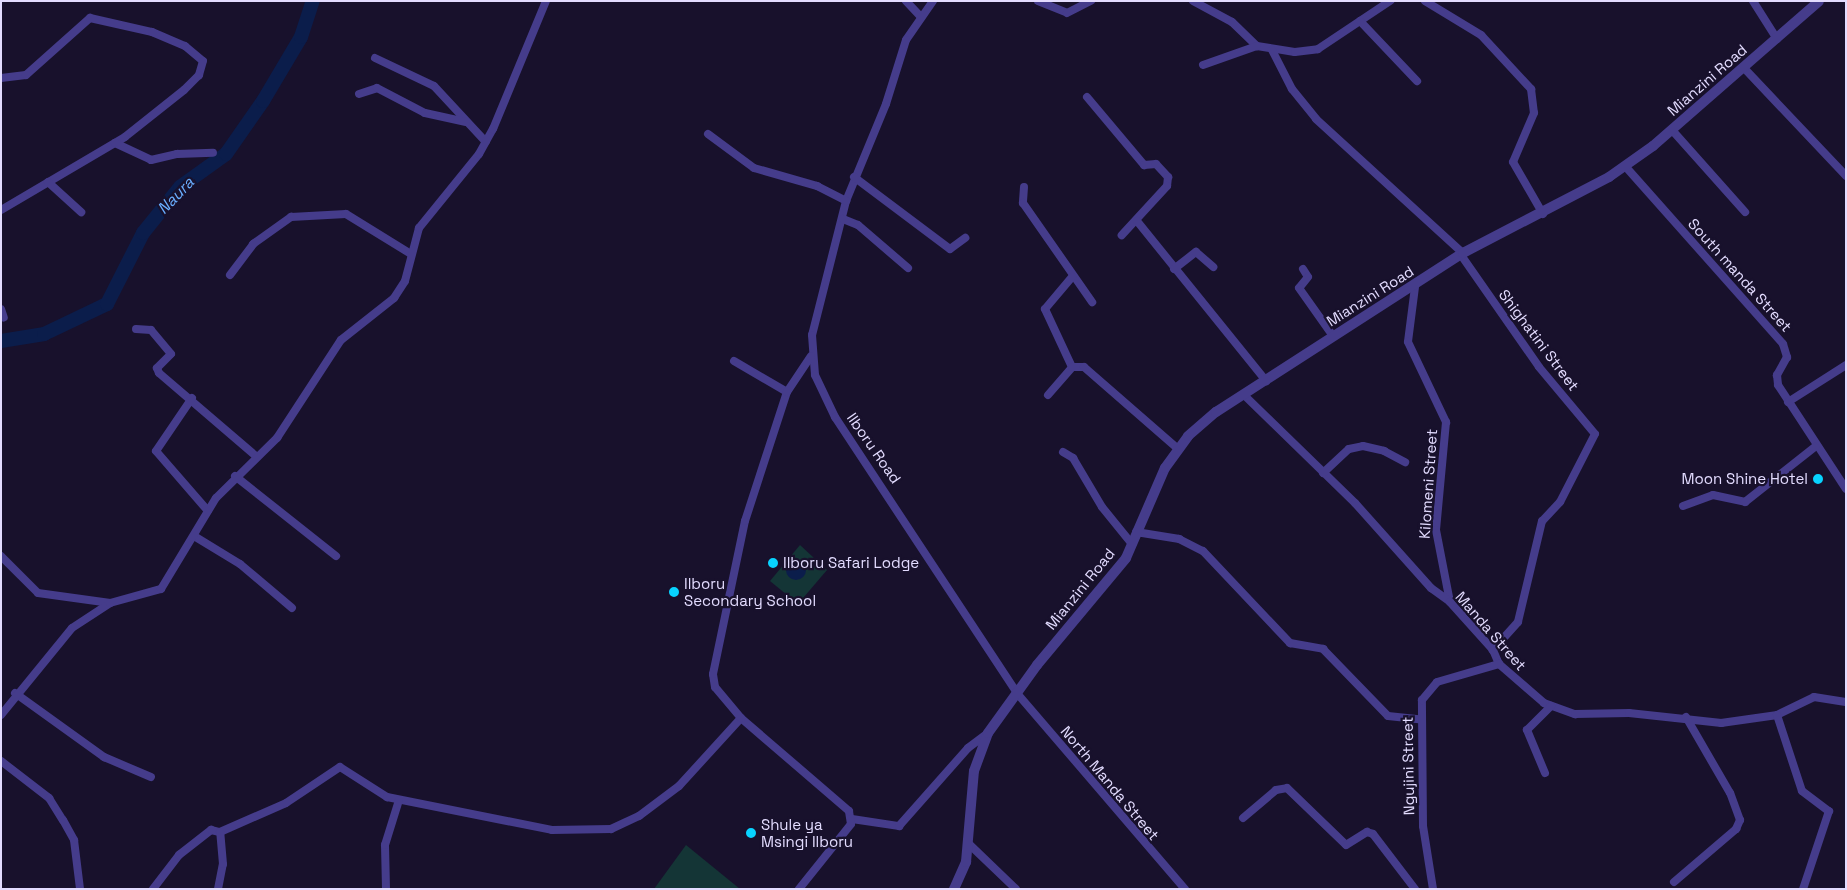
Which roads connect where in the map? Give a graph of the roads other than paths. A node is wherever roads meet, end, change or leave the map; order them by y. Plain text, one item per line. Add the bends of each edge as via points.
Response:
1 (546, 1) edge
2 (906, 1) edge
3 (933, 1) edge
4 (1038, 1) edge
5 (1091, 1) edge
6 (1193, 1) edge
7 (1390, 1) edge
8 (1425, 1) edge
9 (1753, 1) edge
10 (1819, 1) edge
11 (921, 17) junction
12 (1360, 22) junction
13 (1777, 39) junction
14 (1257, 46) junction
15 (1272, 50) junction
16 (375, 58) dead end
17 (1203, 65) dead end
18 (1744, 68) junction
19 (1, 78) edge
20 (1417, 81) dead end
21 (359, 94) dead end
22 (1087, 97) dead end
23 (466, 122) junction
24 (1672, 130) junction
25 (708, 134) dead end
26 (486, 142) junction
27 (115, 143) junction
28 (213, 154) dead end
29 (1624, 166) junction
30 (1846, 176) edge
31 (854, 177) junction
32 (48, 182) junction
33 (1024, 187) dead end
34 (846, 201) junction
35 (1, 210) edge
36 (81, 212) dead end
37 (1745, 212) dead end
38 (1543, 214) junction
39 (843, 219) junction
40 (1137, 222) junction
41 (1122, 235) dead end
42 (965, 238) dead end
43 (411, 254) junction
44 (1462, 254) junction
45 (1213, 267) dead end
46 (908, 268) dead end
47 (1174, 269) junction
48 (1303, 270) dead end
49 (230, 275) dead end
50 (1072, 277) junction
51 (1415, 287) junction
52 (1092, 302) dead end
53 (136, 329) dead end
54 (1334, 336) junction
55 (811, 356) junction
56 (734, 361) dead end
57 (1846, 365) edge
58 (1072, 368) junction
59 (1266, 381) junction
60 (787, 392) junction
61 (1048, 395) dead end
62 (1244, 395) junction
63 (192, 398) junction
64 (1788, 402) junction
65 (1815, 447) junction
66 (1177, 448) junction
67 (1063, 452) dead end
68 (256, 457) junction
69 (1405, 462) dead end
70 (1323, 473) junction
71 (235, 476) junction
72 (1846, 489) edge
73 (1683, 506) dead end
74 (208, 511) junction
75 (1136, 532) junction
76 (194, 536) junction
77 (1132, 544) junction
78 (1, 556) edge
79 (336, 556) dead end
80 (1450, 602) junction
81 (110, 603) junction
82 (292, 608) dead end
83 (1493, 650) junction
84 (1499, 664) junction
85 (1016, 692) junction
86 (15, 693) junction
87 (1846, 702) edge
88 (1551, 706) junction
89 (1, 715) edge
90 (1777, 715) junction
91 (1686, 717) junction
92 (741, 718) junction
93 (1419, 719) junction
94 (988, 732) junction
95 (1, 761) edge
96 (1545, 773) dead end
97 (151, 777) dead end
98 (399, 800) junction
99 (1243, 818) dead end
100 (852, 819) junction
101 (220, 832) junction
102 (969, 844) junction
103 (1674, 882) dead end
104 (80, 889) edge
105 (153, 889) edge
106 (218, 889) edge
107 (386, 889) edge
108 (799, 889) edge
109 (954, 889) edge
110 (1016, 889) edge
111 (1185, 889) edge
112 (1415, 889) edge
113 (1433, 889) edge
114 (1803, 889) edge

1 - 26 street
2 - 11 street
3 - 11 street
4 - 5 street via 1067,13
6 - 14 street via 1232,22
7 - 12 street
8 - 38 street via 1481,35 1530,89 1534,113 1513,162
9 - 13 street
10 - 13 street, Mianzini Road
11 - 31 street via 906,40 886,104
12 - 15 street via 1318,49
12 - 20 street
13 - 18 street, Mianzini Road
14 - 15 street
14 - 17 street
15 - 44 street via 1292,89 1316,119
16 - 23 street via 434,86
18 - 24 street, Mianzini Road
18 - 30 street
19 - 27 street via 26,75 90,18 152,32 199,56 204,66 199,75
21 - 23 street via 377,88 414,109
22 - 40 street via 1144,165 1156,164 1168,177 1167,186
23 - 26 street
24 - 29 street, Mianzini Road
24 - 37 street
25 - 34 street via 754,168 817,186
26 - 43 street via 427,214
27 - 28 street via 148,160
27 - 32 street
29 - 38 street, Mianzini Road
29 - 64 street, South manda Street via 1783,344 1787,357 1776,379
31 - 34 street
31 - 42 street via 950,249
32 - 35 street
32 - 36 street
33 - 50 street via 1023,202
34 - 39 street
38 - 44 street, Mianzini Road
39 - 46 street via 858,225
39 - 55 street
40 - 41 street
40 - 47 street
43 - 49 street via 346,214 291,217 253,244
43 - 68 street via 406,281 394,298 341,340 282,430
44 - 51 street, Mianzini Road
44 - 83 street, Shighatini Street via 1539,367 1595,434 1560,502 1542,521 1518,622
45 - 47 street via 1192,252
47 - 59 street
48 - 54 street via 1308,277 1299,288
50 - 52 street
50 - 58 street via 1046,309
51 - 54 street, Mianzini Road
51 - 80 street, Kilomeni Street via 1408,342 1446,422 1436,530
53 - 63 street via 150,330 169,352 158,371
54 - 59 street, Mianzini Road
55 - 60 street
55 - 85 street, Ilboru Road via 835,417
56 - 60 street
57 - 64 street
58 - 61 street
58 - 66 street via 1084,367
59 - 62 street, Mianzini Road
60 - 92 street via 745,521 713,674 715,687
62 - 66 street, Mianzini Road via 1216,412
62 - 70 street, Manda Street
63 - 68 street
63 - 74 street via 156,451
64 - 65 street, South manda Street
65 - 72 street, South manda Street
65 - 73 street via 1745,502 1713,495
66 - 75 street, Mianzini Road
67 - 77 street via 1073,458 1102,507
68 - 71 street
69 - 70 street via 1384,451 1349,449
70 - 80 street, Manda Street via 1432,588
71 - 74 street
71 - 79 street
74 - 76 street
75 - 77 street, Mianzini Road
75 - 93 street via 1179,540 1204,551 1290,643 1322,650 1388,716
76 - 81 street via 161,589
76 - 82 street via 240,564
77 - 85 street, Mianzini Road via 1113,576
78 - 81 street via 38,593
80 - 83 street, Manda Street
81 - 86 street via 55,645
83 - 84 street, Manda Street
84 - 88 street, Manda Street via 1524,689
84 - 93 street, Ngujini Street via 1437,682 1422,700
85 - 94 street
85 - 111 street, North Manda Street
86 - 89 street
86 - 97 street via 104,757
87 - 90 street, Manda Street via 1814,697
88 - 91 street, Manda Street via 1575,714
88 - 96 street via 1527,730
90 - 91 street, Manda Street via 1721,723
90 - 114 street via 1802,791 1829,811
91 - 103 street via 1730,793 1740,820 1736,829
92 - 98 street via 679,786 639,816 611,830 552,830
92 - 100 street via 840,801
93 - 113 street, Ngujini Street via 1423,826
94 - 100 street via 968,748 903,823 894,828
94 - 102 street via 974,772
95 - 104 street via 49,798 63,820 74,840
98 - 101 street via 376,792 340,767 286,803
98 - 107 street via 385,845
99 - 112 street via 1276,790 1287,788 1346,845 1367,832 1373,834
100 - 108 street
101 - 105 street via 211,830 196,840
101 - 106 street via 223,864
102 - 109 street
102 - 110 street

